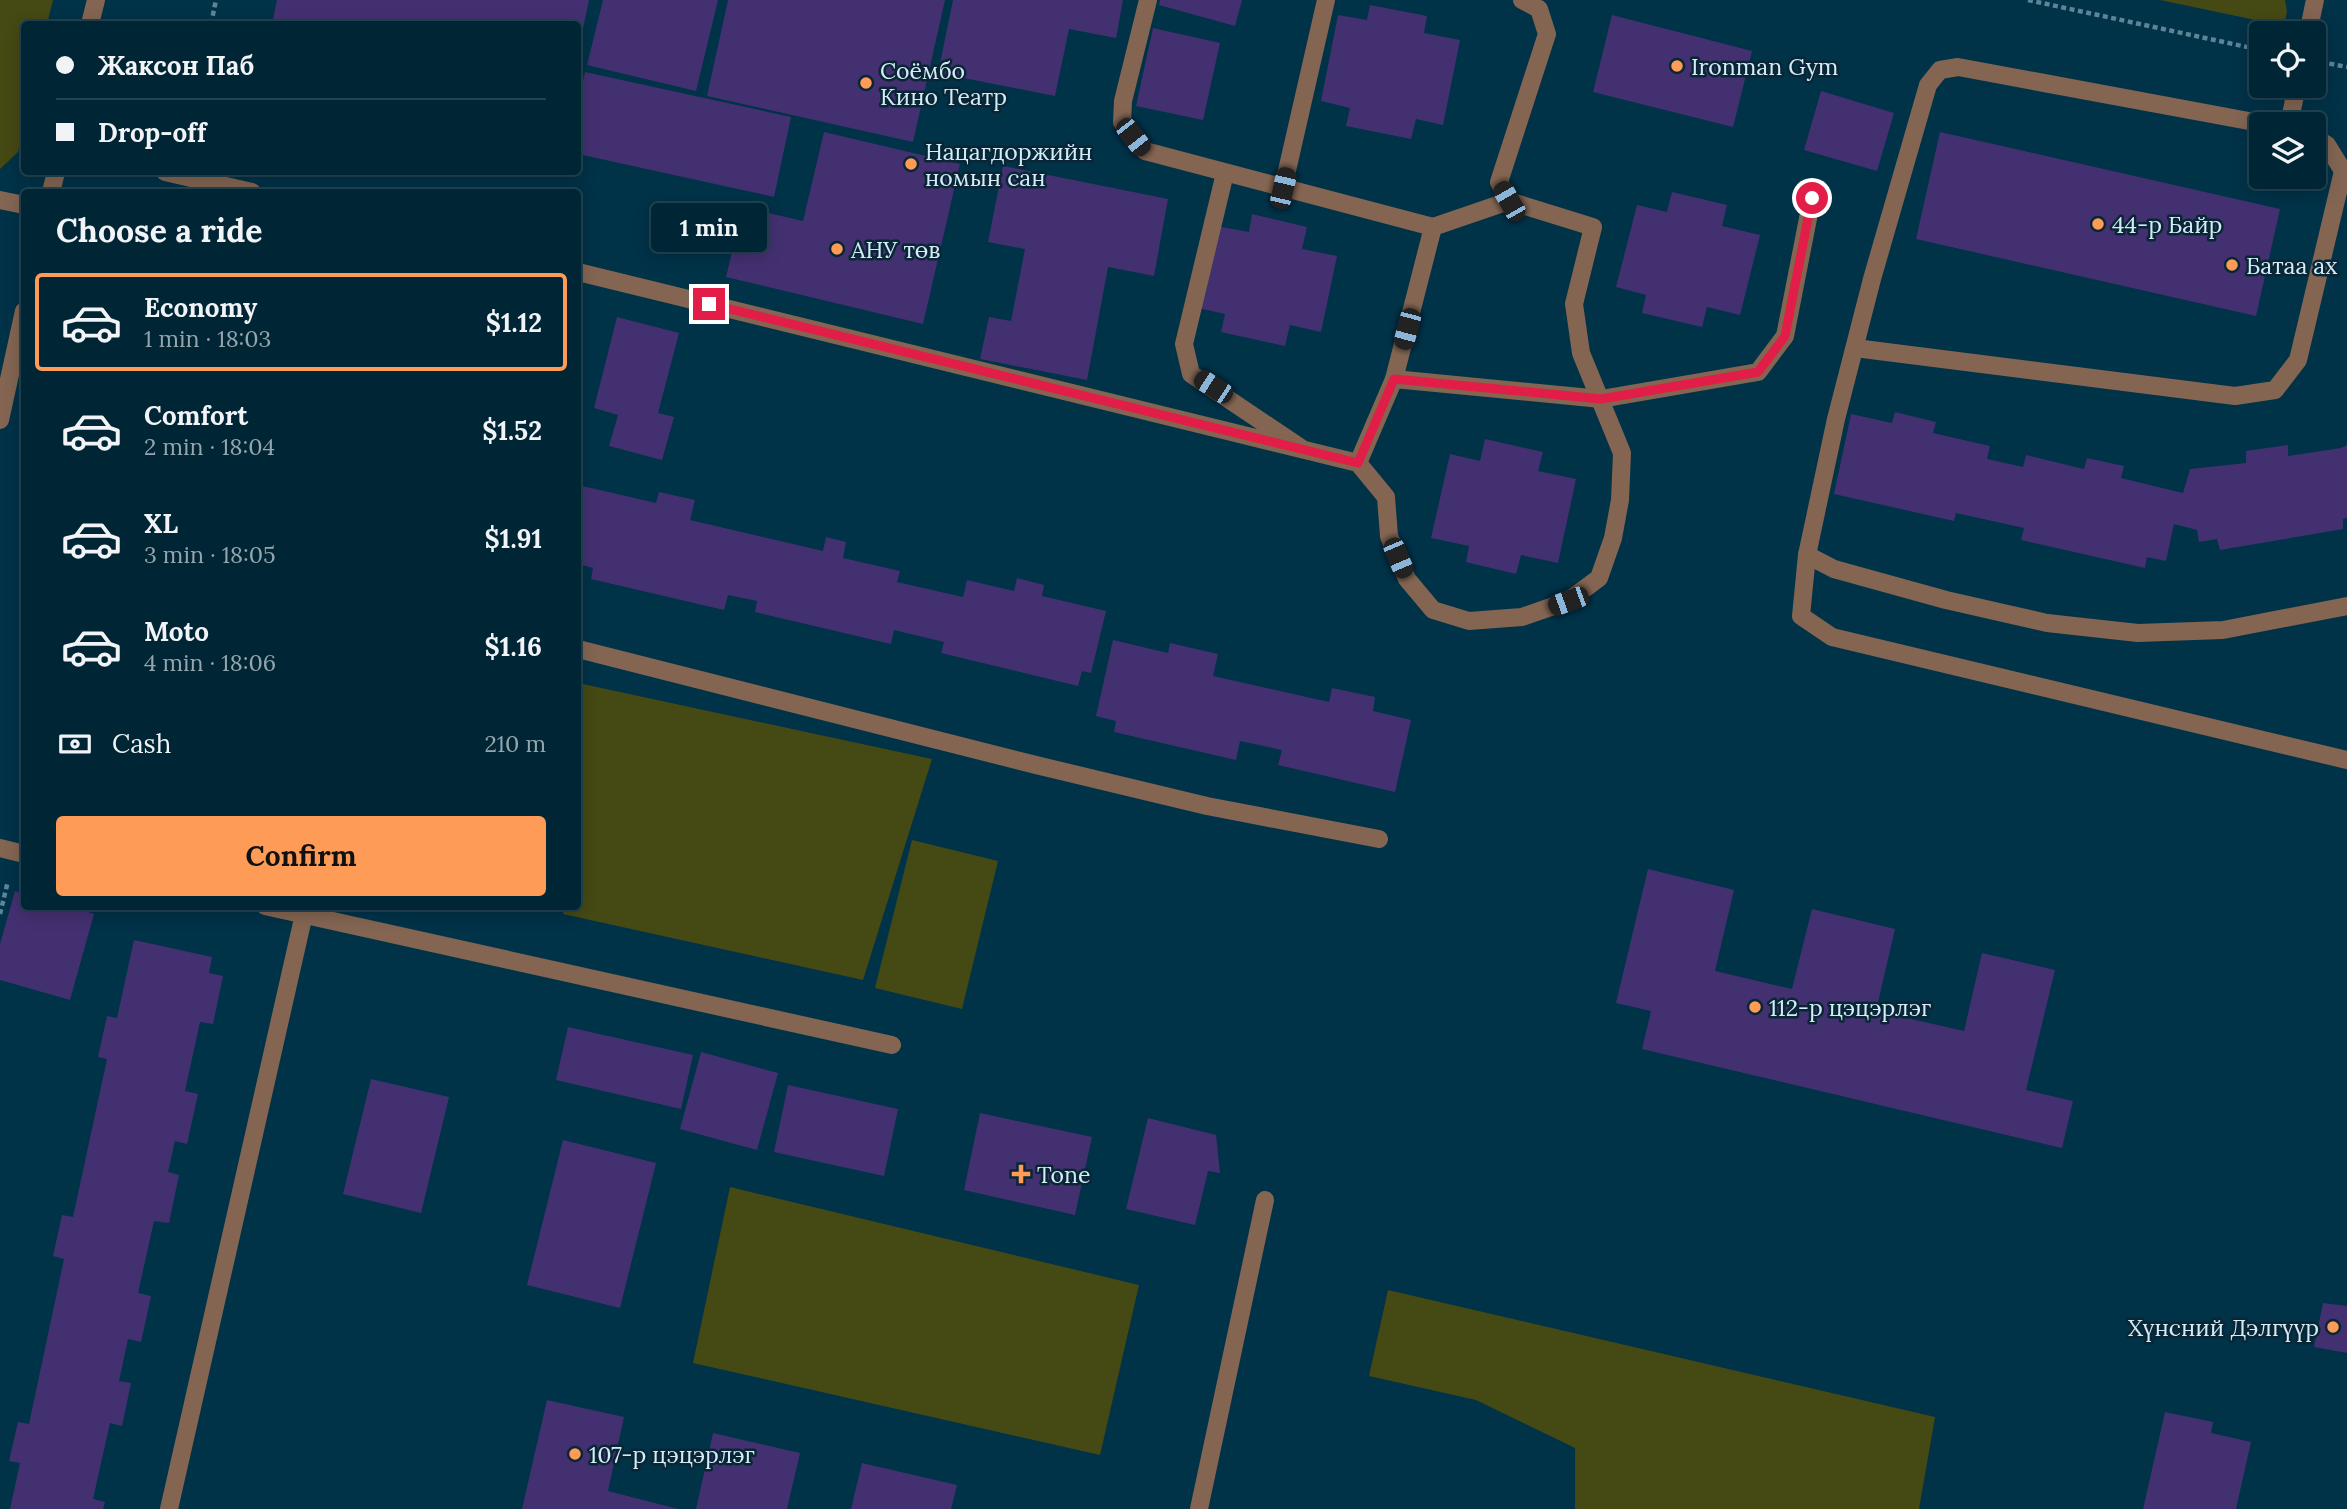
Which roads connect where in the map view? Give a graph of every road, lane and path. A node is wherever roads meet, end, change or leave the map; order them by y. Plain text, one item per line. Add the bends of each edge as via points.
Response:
1 (96, 0) edge
2 (216, 0) edge
3 (1148, 0) edge
4 (1326, 0) edge
5 (1522, 0) edge
6 (2028, 0) edge
7 (2315, 0) edge
8 (91, 21) edge
9 (212, 21) edge
10 (2311, 21) edge
11 (2249, 47) edge
12 (2326, 63) edge
13 (2347, 67) edge
14 (2249, 121) edge
15 (2326, 144) edge
16 (2345, 171) edge
17 (1225, 173) junction
18 (178, 175) edge
19 (1283, 188) junction
20 (238, 189) edge
21 (1812, 198) dead end
22 (0, 200) edge
23 (1509, 201) junction
24 (21, 204) edge
25 (1433, 227) junction
26 (581, 273) edge
27 (21, 324) edge
28 (1855, 348) junction
29 (1394, 379) junction
30 (1601, 399) junction
31 (0, 420) edge
32 (1304, 450) junction
33 (1358, 463) junction
34 (1807, 555) junction
35 (2347, 606) edge
36 (581, 650) edge
37 (2347, 760) edge
38 (1379, 839) dead end
39 (0, 848) edge
40 (21, 853) edge
41 (284, 910) edge
42 (304, 914) junction
43 (892, 1045) dead end
44 (1265, 1199) dead end
45 (169, 1509) edge
46 (1199, 1509) edge

1 - 8 street
2 - 9 path
3 - 17 street via 1122,101 1122,122 1145,151
4 - 19 street
5 - 23 street via 1539,9 1547,34 1499,182
6 - 11 path
7 - 10 street
12 - 13 path
14 - 28 street via 1958,67 1940,70 1928,85
15 - 16 street
16 - 28 street via 2298,360 2275,390 2235,396
17 - 19 street
17 - 32 street via 1184,344 1191,373
18 - 20 street
19 - 25 street
21 - 30 street via 1785,336 1758,372
22 - 24 street
23 - 25 street
23 - 30 street via 1592,227 1574,304 1581,353
25 - 29 street
26 - 32 street
27 - 31 street
28 - 34 street
29 - 30 street
29 - 33 street
30 - 33 street via 1622,453 1620,500 1599,578 1568,601 1522,618 1469,621 1433,610 1407,579 1389,536 1386,497
32 - 33 street
34 - 35 street via 1834,569 1945,600 2047,623 2138,633 2223,630
34 - 37 street via 1801,616 1832,637
36 - 38 street via 1049,769
39 - 40 street
41 - 42 street
42 - 43 street
42 - 45 street
44 - 46 street

